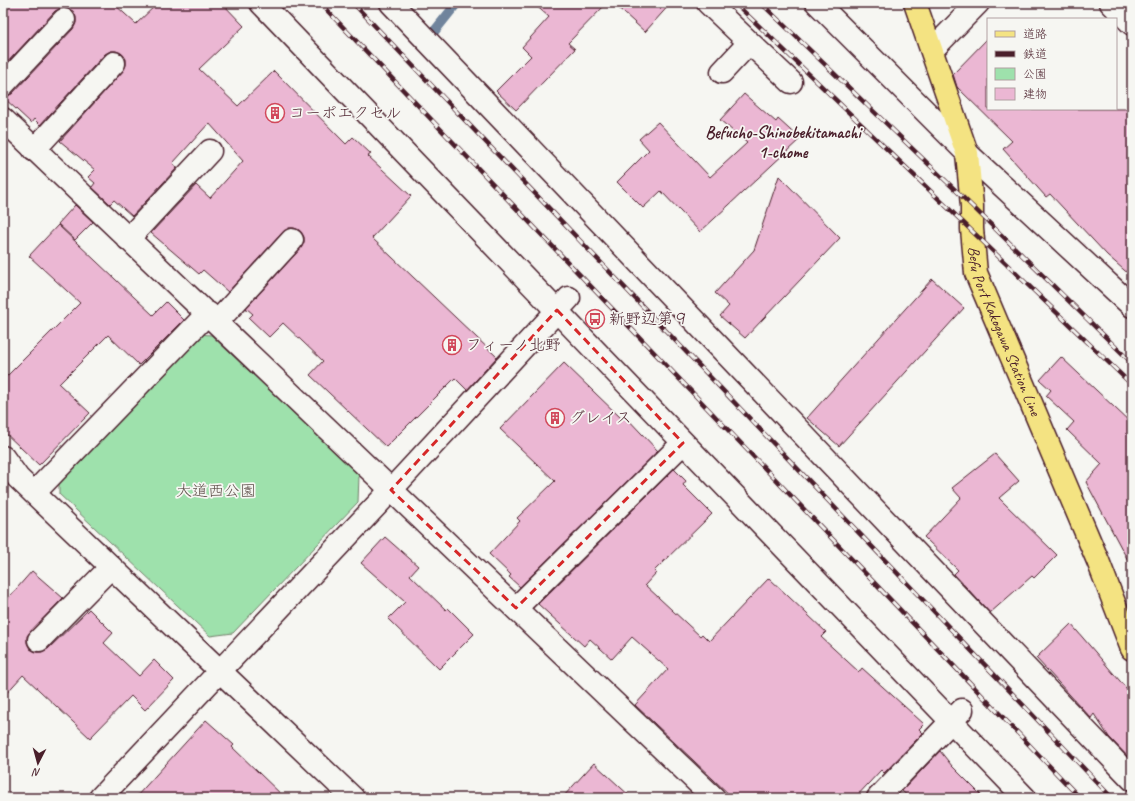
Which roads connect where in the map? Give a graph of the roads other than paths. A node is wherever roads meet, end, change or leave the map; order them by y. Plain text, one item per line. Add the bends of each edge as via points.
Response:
1 (261, 3) edge
2 (391, 3) edge
3 (708, 3) edge
4 (817, 3) edge
5 (915, 3) edge
6 (978, 3) edge
7 (1111, 3) edge
8 (64, 20) dead end
9 (1132, 24) edge
10 (750, 43) junction
11 (932, 50) junction
12 (114, 63) dead end
13 (722, 72) dead end
14 (791, 82) dead end
15 (3, 85) edge
16 (3, 119) edge
17 (34, 150) junction
18 (210, 151) dead end
19 (967, 153) junction
20 (128, 239) junction
21 (292, 240) dead end
22 (563, 304) junction
23 (1132, 306) edge
24 (212, 318) junction
25 (683, 443) junction
26 (3, 457) edge
27 (10, 484) edge
28 (392, 490) junction
29 (34, 493) junction
30 (111, 567) junction
31 (516, 608) junction
32 (39, 640) dead end
33 (1132, 650) edge
34 (220, 672) junction
35 (956, 715) junction
36 (1132, 779) edge
37 (100, 798) edge
38 (353, 798) edge
39 (714, 798) edge
40 (878, 798) edge
41 (1025, 798) edge

1 - 22 street
2 - 36 street
3 - 10 street
4 - 19 street
5 - 11 main road, Befu Port Kakogawa Station Line
6 - 11 street
7 - 9 street
8 - 15 street
10 - 13 street
10 - 14 street
11 - 19 main road, Befu Port Kakogawa Station Line
12 - 17 street
16 - 17 street
17 - 20 street
18 - 20 street
19 - 23 street
19 - 33 main road, Befu Port Kakogawa Station Line via 976,273 1098,561
20 - 24 street
21 - 24 street
22 - 25 street
22 - 28 street
24 - 28 street
24 - 29 street
25 - 31 street
25 - 35 street
26 - 27 street
27 - 29 street
28 - 31 street
28 - 34 street
29 - 30 street
30 - 32 street
30 - 34 street
31 - 39 street
34 - 37 street
34 - 38 street
35 - 40 street
35 - 41 street

